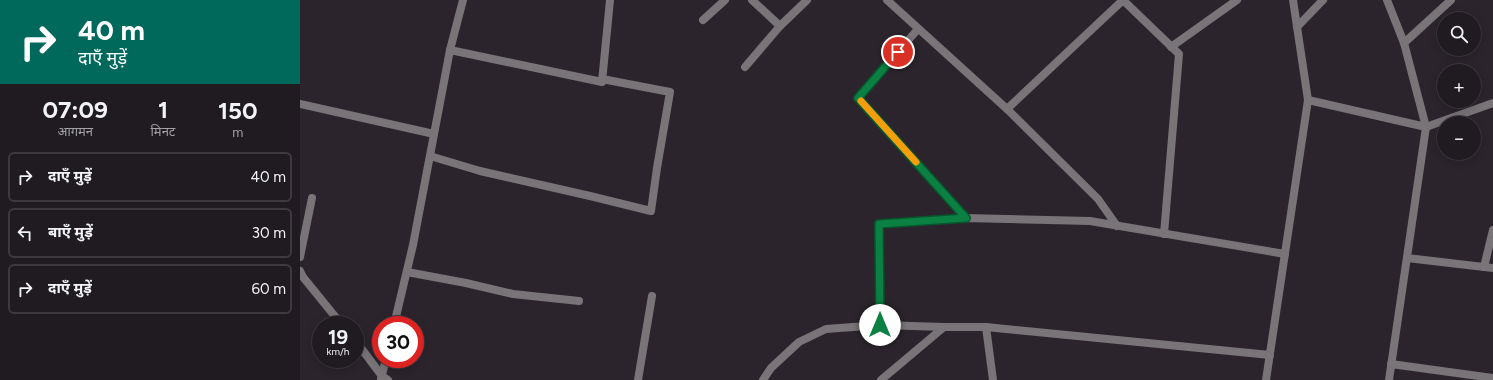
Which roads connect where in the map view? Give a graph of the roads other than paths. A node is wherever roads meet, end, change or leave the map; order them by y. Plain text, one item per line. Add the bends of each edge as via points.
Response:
1 (462, 0) edge
2 (610, 0) edge
3 (725, 0) edge
4 (752, 0) edge
5 (808, 0) edge
6 (887, 0) edge
7 (1123, 0) edge
8 (1237, 0) edge
9 (1293, 0) edge
10 (1323, 0) edge
11 (1387, 0) edge
12 (1451, 0) edge
13 (704, 20) dead end
14 (780, 26) junction
15 (1297, 26) junction
16 (918, 29) junction
17 (1404, 43) junction
18 (1171, 47) junction
19 (450, 50) junction
20 (745, 67) dead end
21 (602, 79) junction
22 (1308, 100) junction
23 (1493, 103) edge
24 (300, 104) edge
25 (1007, 109) junction
26 (1426, 126) junction
27 (434, 134) junction
28 (430, 156) junction
29 (312, 198) dead end
30 (966, 218) junction
31 (1117, 226) junction
32 (1493, 230) edge
33 (1164, 234) junction
34 (1285, 254) junction
35 (300, 257) edge
36 (1407, 258) junction
37 (1484, 267) junction
38 (1493, 268) edge
39 (300, 271) edge
40 (407, 272) junction
41 (652, 296) dead end
42 (579, 301) dead end
43 (335, 316) edge
44 (396, 316) edge
45 (880, 325) junction
46 (944, 327) junction
47 (986, 327) junction
48 (364, 353) edge
49 (1270, 355) junction
50 (1391, 364) junction
51 (385, 368) edge
52 (1493, 378) edge
53 (383, 379) edge
54 (638, 380) edge
55 (763, 380) edge
56 (881, 380) edge
57 (993, 380) edge
58 (1266, 380) edge
59 (1389, 380) edge

1 - 19 street
2 - 21 street
3 - 13 street
4 - 14 street
5 - 14 street
6 - 16 street
7 - 18 street
7 - 25 street
8 - 18 street
9 - 15 street
10 - 15 street
11 - 17 street
12 - 17 street
14 - 20 street
15 - 22 street
16 - 25 street
16 - 30 street via 858,98
17 - 26 street
18 - 33 street via 1179,54
19 - 21 street via 602,82
19 - 27 street
21 - 28 street via 670,92 651,212 480,172
22 - 26 street
22 - 34 street
23 - 26 street
24 - 27 street
25 - 31 street via 1098,199
26 - 36 street
27 - 28 street
28 - 40 street
29 - 35 street
30 - 31 street via 1090,221
30 - 45 street via 879,224
31 - 33 street
32 - 37 street
33 - 34 street
34 - 49 street
36 - 37 street
36 - 50 street
37 - 38 street
39 - 43 street
40 - 42 street via 513,294
40 - 44 street
41 - 54 street
45 - 46 street
45 - 55 street via 826,329 799,342
46 - 47 street
46 - 56 street
47 - 49 street
47 - 57 street
48 - 53 street
49 - 58 street
50 - 52 street
50 - 59 street
51 - 53 street

